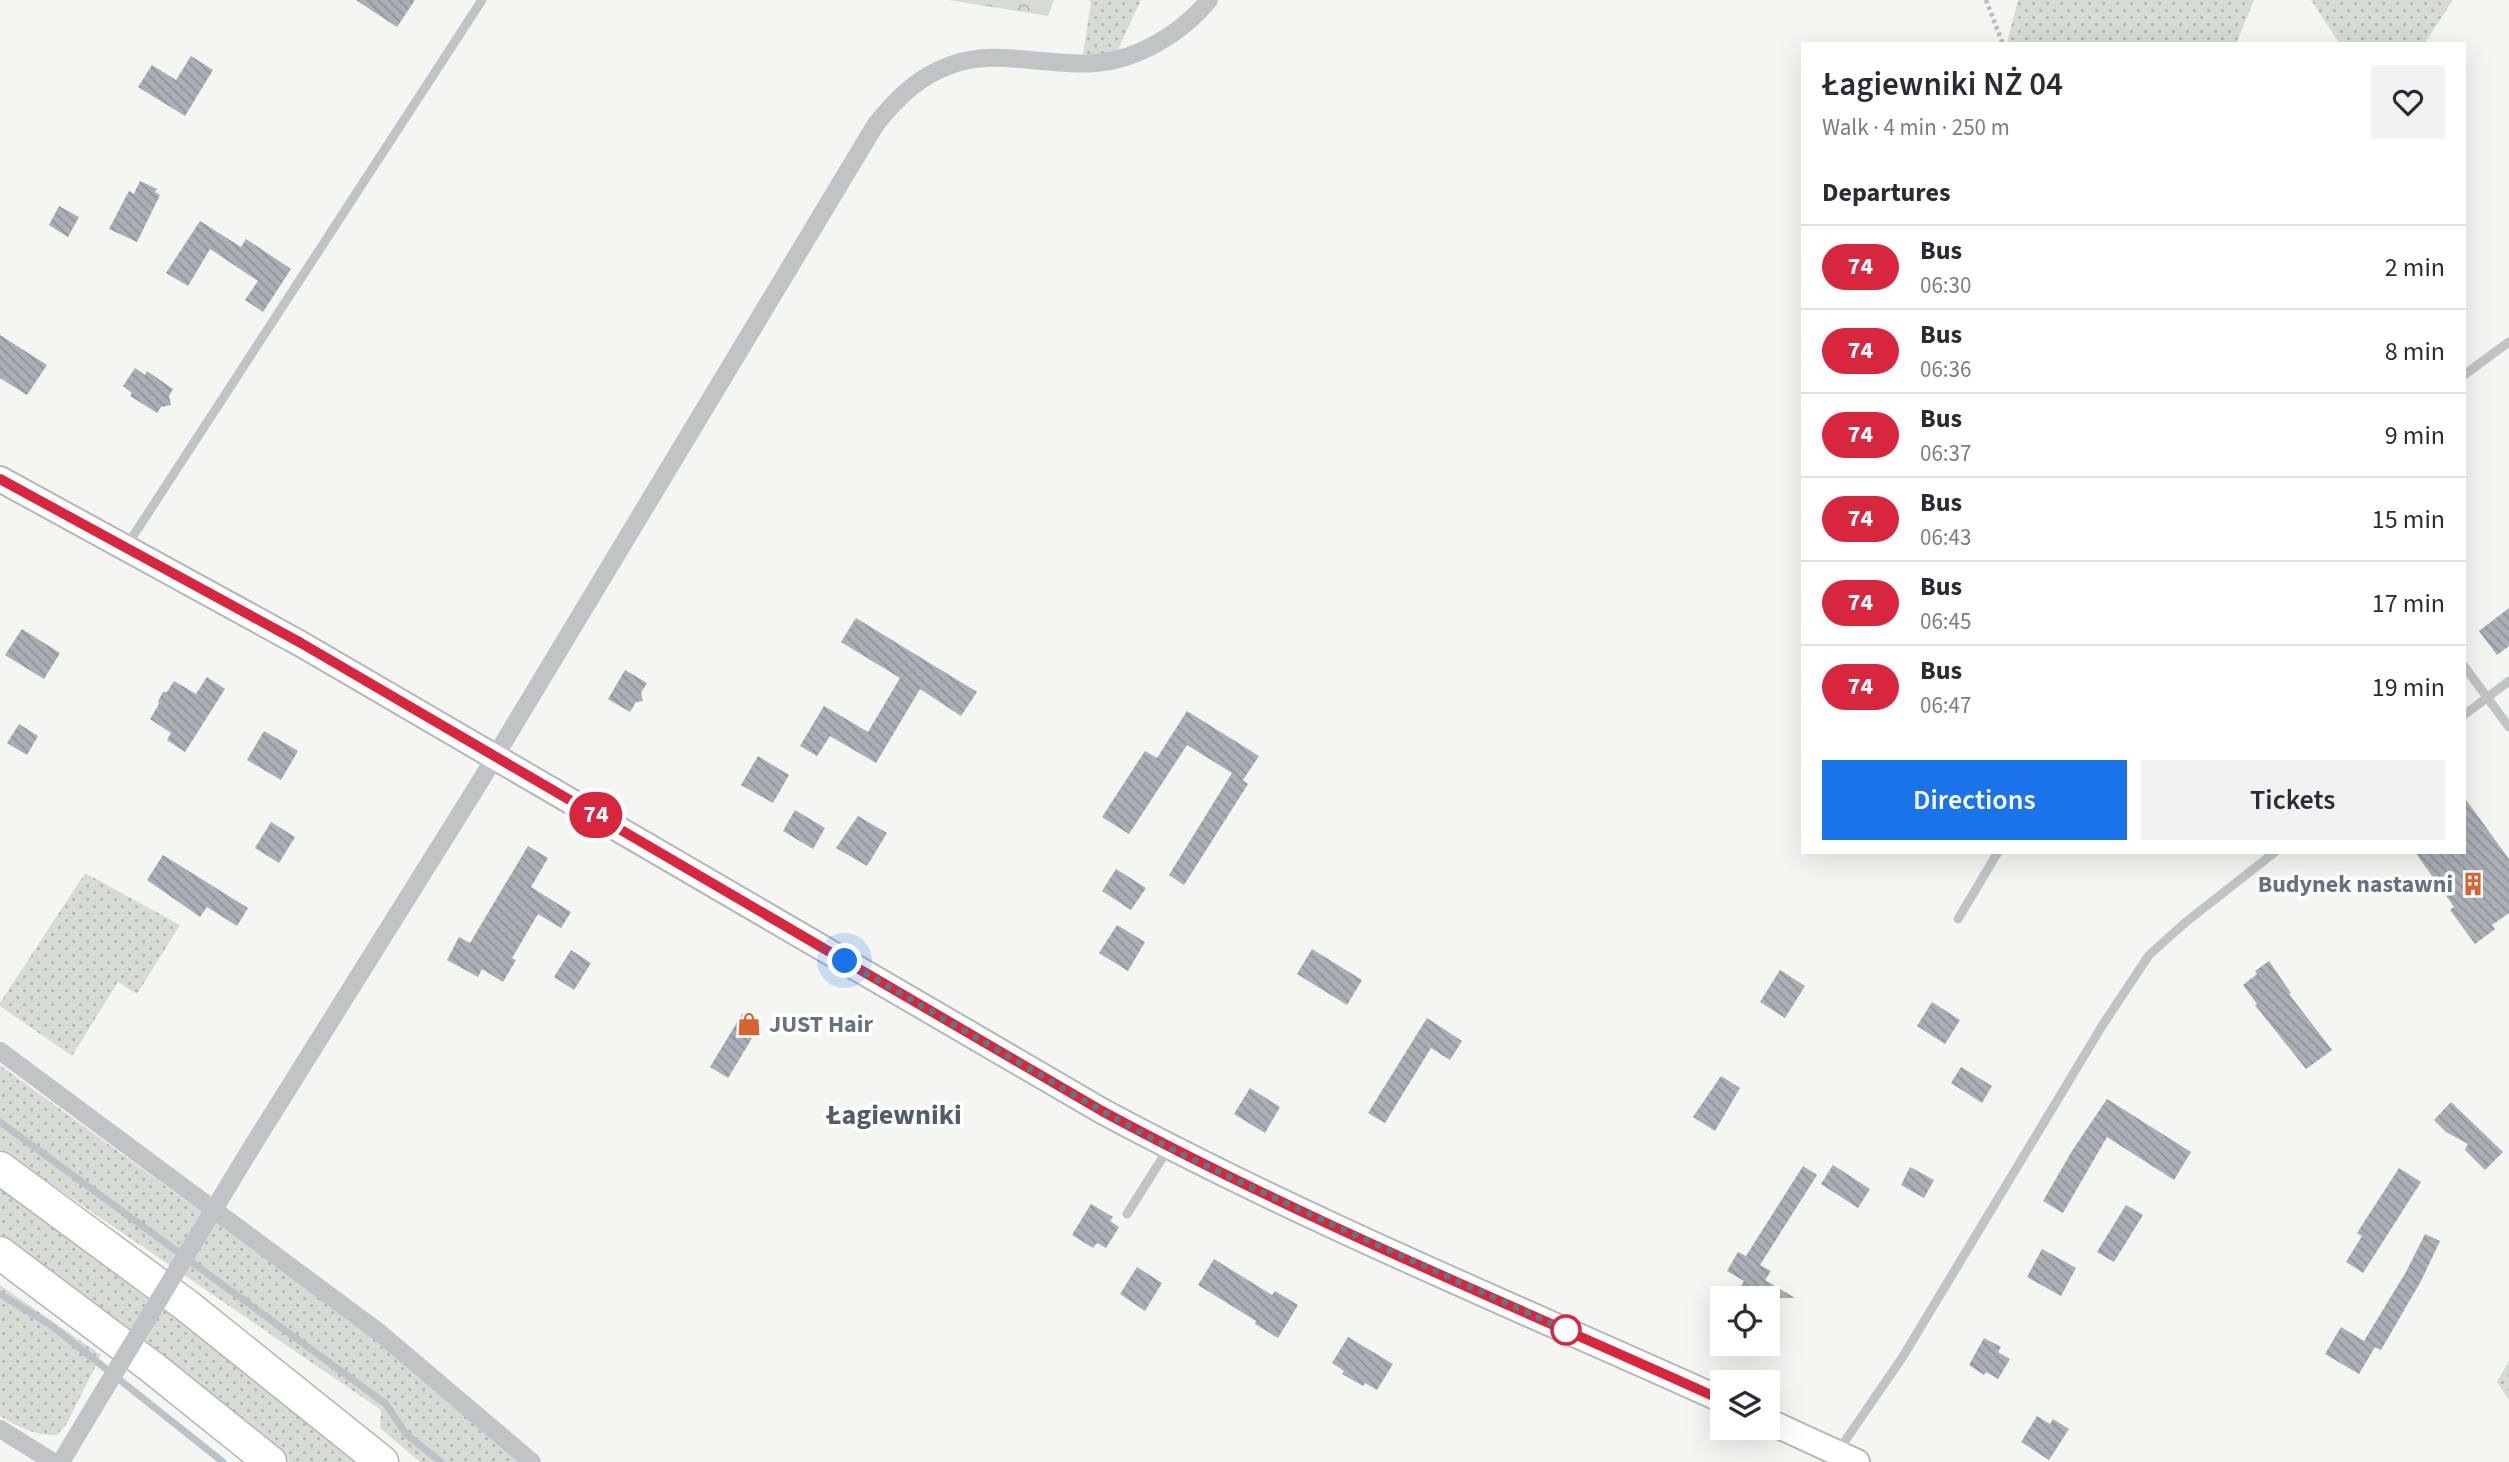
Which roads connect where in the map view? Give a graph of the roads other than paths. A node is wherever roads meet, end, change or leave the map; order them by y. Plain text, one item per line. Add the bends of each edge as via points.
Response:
1 (482, 0) edge
2 (1209, 0) edge
3 (2509, 342) edge
4 (2466, 374) edge
5 (0, 479) edge
6 (125, 548) junction
7 (2466, 669) edge
8 (2509, 681) edge
9 (2488, 698) junction
10 (2466, 714) edge
11 (2509, 727) edge
12 (495, 755) junction
13 (1997, 854) edge
14 (2272, 854) edge
15 (1958, 919) dead end
16 (0, 1051) edge
17 (1168, 1147) junction
18 (0, 1168) edge
19 (1127, 1214) dead end
20 (0, 1253) edge
21 (1710, 1395) edge
22 (1780, 1426) edge
23 (0, 1429) edge
24 (1847, 1457) edge
25 (53, 1462) edge
26 (61, 1462) edge
27 (270, 1462) edge
28 (382, 1462) edge
29 (532, 1462) edge

1 - 6 lane
2 - 12 street via 1188,22 1133,54 1095,63 971,60 937,70 890,107
3 - 4 lane
5 - 6 street
6 - 12 street
7 - 9 lane
8 - 9 lane
9 - 10 lane
9 - 11 lane
12 - 17 street
12 - 26 street, bridge
13 - 15 lane
14 - 24 lane via 2149,955 1902,1358
16 - 29 street via 380,1333
17 - 19 lane
17 - 21 street
18 - 28 highway via 186,1305
20 - 27 highway
22 - 24 street
23 - 25 street

